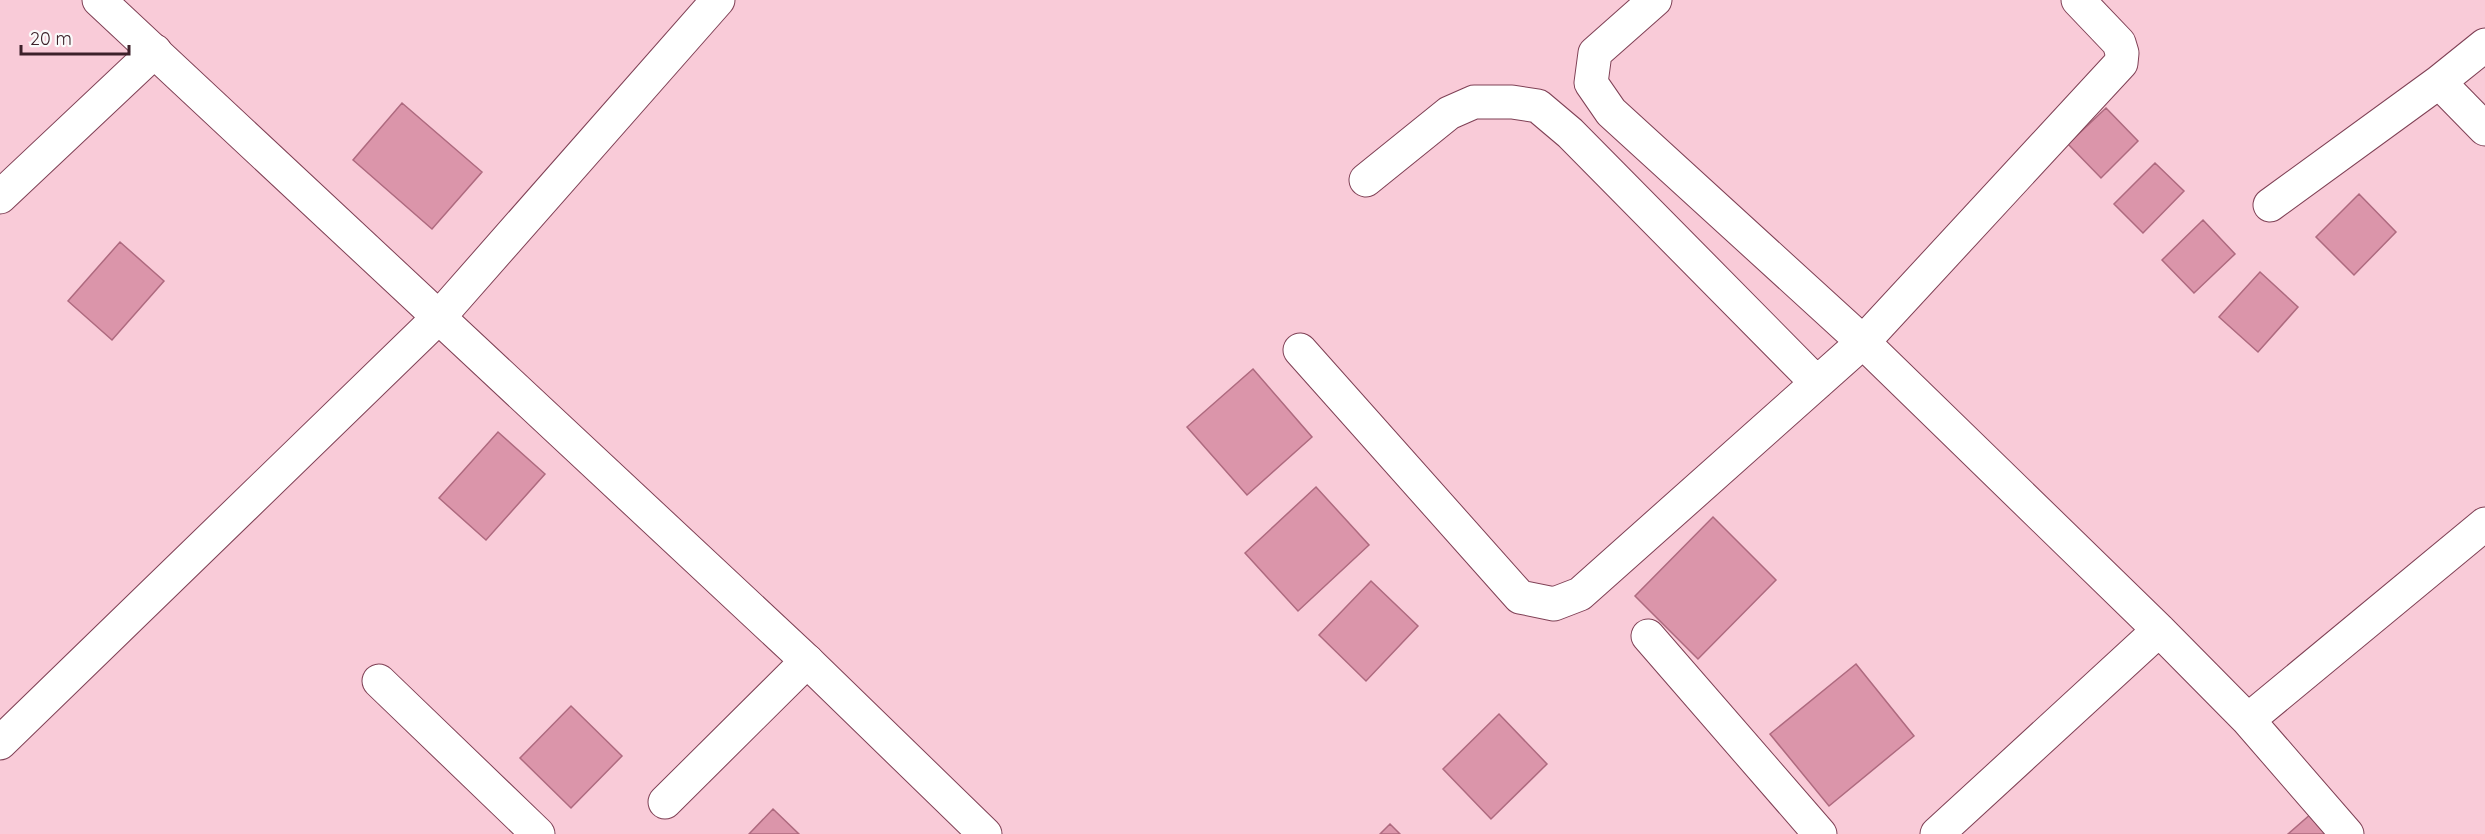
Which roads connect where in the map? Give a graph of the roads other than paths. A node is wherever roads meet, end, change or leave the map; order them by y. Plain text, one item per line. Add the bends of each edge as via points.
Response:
1 (99, 0) edge
2 (718, 0) edge
3 (1655, 0) edge
4 (2078, 0) edge
5 (2485, 45) edge
6 (155, 51) junction
7 (2439, 82) junction
8 (2485, 129) edge
9 (1366, 180) dead end
10 (0, 197) edge
11 (2270, 205) dead end
12 (439, 317) junction
13 (1863, 342) junction
14 (1300, 350) dead end
15 (1817, 383) junction
16 (2485, 524) edge
17 (2159, 630) junction
18 (1648, 636) dead end
19 (807, 661) junction
20 (379, 681) dead end
21 (2248, 720) junction
22 (0, 743) edge
23 (665, 802) dead end
24 (538, 834) edge
25 (985, 834) edge
26 (1820, 834) edge
27 (1937, 834) edge
28 (2347, 834) edge

1 - 6 street
2 - 12 street
3 - 13 street via 1595,53 1591,82 1611,112
4 - 13 street via 2120,43 2121,63
5 - 7 street
6 - 10 street
6 - 12 street
7 - 8 street
7 - 11 street
9 - 15 street via 1449,113 1474,102 1538,106 1570,133
12 - 19 street
12 - 22 street
13 - 15 street
13 - 17 street
14 - 15 street via 1520,597 1554,604 1580,594
16 - 21 street
17 - 21 street
17 - 27 street
18 - 26 street
19 - 23 street
19 - 25 street
20 - 24 street
21 - 28 street

